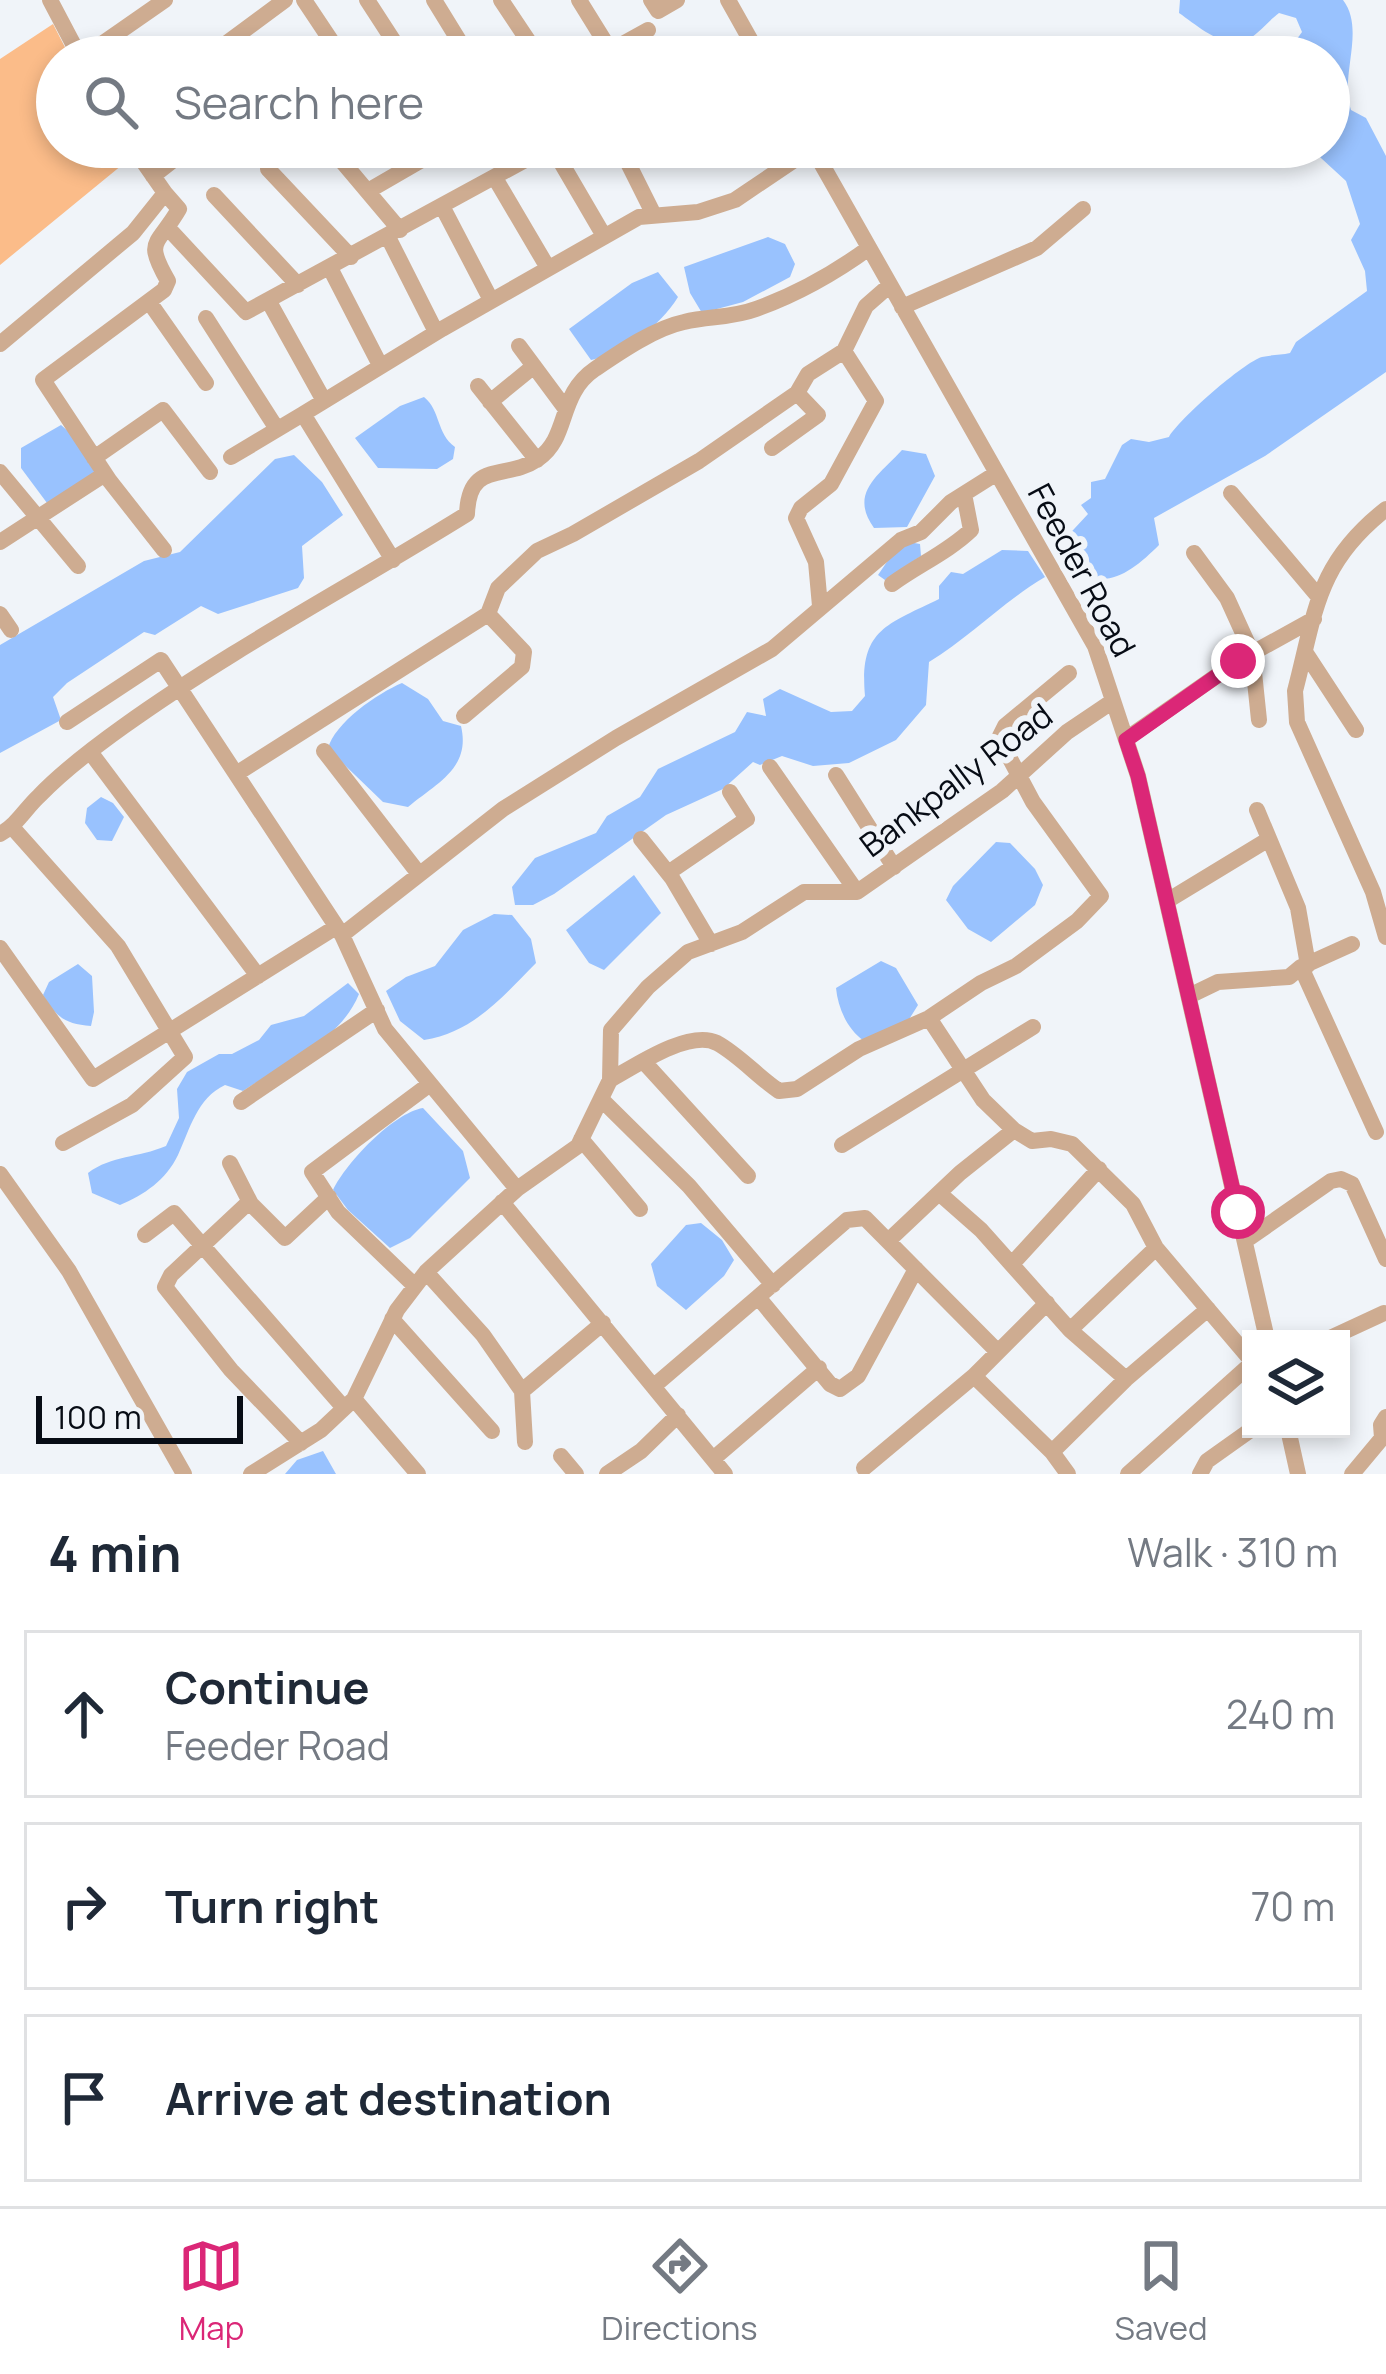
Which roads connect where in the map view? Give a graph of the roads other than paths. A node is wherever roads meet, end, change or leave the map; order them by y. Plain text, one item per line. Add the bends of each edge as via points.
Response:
1 (50, 0) edge
2 (165, 0) edge
3 (285, 0) edge
4 (304, 0) edge
5 (367, 0) edge
6 (434, 0) edge
7 (501, 0) edge
8 (579, 0) edge
9 (651, 0) edge
10 (677, 0) edge
11 (728, 0) edge
12 (648, 30) dead end
13 (70, 36) edge
14 (113, 36) edge
15 (236, 36) edge
16 (328, 36) edge
17 (390, 36) edge
18 (456, 36) edge
19 (525, 36) edge
20 (596, 36) edge
21 (637, 36) edge
22 (748, 36) edge
23 (147, 168) edge
24 (163, 168) edge
25 (348, 168) edge
26 (405, 168) edge
27 (513, 168) edge
28 (563, 168) edge
29 (630, 168) edge
30 (782, 168) edge
31 (823, 168) edge
32 (268, 169) dead end
33 (153, 176) junction
34 (495, 178) junction
35 (368, 191) junction
36 (165, 193) junction
37 (214, 194) dead end
38 (443, 208) junction
39 (1083, 209) dead end
40 (653, 213) junction
41 (168, 228) junction
42 (394, 234) junction
43 (604, 236) junction
44 (869, 248) junction
45 (351, 256) junction
46 (330, 268) junction
47 (548, 268) junction
48 (298, 285) junction
49 (890, 285) junction
50 (268, 300) junction
51 (491, 300) junction
52 (150, 303) junction
53 (902, 307) junction
54 (206, 318) dead end
55 (436, 332) junction
56 (0, 344) edge
57 (519, 346) dead end
58 (844, 352) junction
59 (380, 365) junction
60 (534, 366) junction
61 (206, 383) dead end
62 (478, 386) dead end
63 (797, 393) junction
64 (323, 399) junction
65 (490, 401) junction
66 (565, 408) junction
67 (303, 414) junction
68 (277, 429) junction
69 (772, 448) dead end
70 (231, 457) dead end
71 (537, 460) junction
72 (100, 466) junction
73 (0, 472) edge
74 (210, 472) dead end
75 (997, 473) junction
76 (964, 494) junction
77 (1231, 494) dead end
78 (1386, 508) edge
79 (37, 518) junction
80 (0, 542) edge
81 (164, 550) dead end
82 (1194, 553) dead end
83 (393, 560) junction
84 (78, 566) dead end
85 (892, 584) dead end
86 (1318, 596) junction
87 (820, 606) junction
88 (488, 614) junction
89 (1313, 619) junction
90 (1252, 652) junction
91 (1305, 652) junction
92 (1070, 673) dead end
93 (182, 689) junction
94 (1113, 700) junction
95 (464, 716) dead end
96 (1259, 719) dead end
97 (67, 722) dead end
98 (1356, 730) dead end
99 (1126, 740) junction
100 (324, 751) dead end
101 (92, 754) junction
102 (770, 767) dead end
103 (236, 774) junction
104 (836, 775) dead end
105 (1020, 776) junction
106 (730, 792) dead end
107 (1257, 810) dead end
108 (6, 831) edge
109 (640, 839) dead end
110 (1269, 839) junction
111 (894, 867) junction
112 (668, 873) junction
113 (419, 874) junction
114 (857, 892) junction
115 (1167, 901) junction
116 (339, 931) junction
117 (1386, 937) edge
118 (711, 944) junction
119 (1352, 944) dead end
120 (0, 947) edge
121 (1305, 966) junction
122 (258, 976) junction
123 (1189, 996) junction
124 (377, 1010) junction
125 (929, 1018) junction
126 (1033, 1027) dead end
127 (170, 1031) junction
128 (644, 1062) junction
129 (964, 1071) junction
130 (610, 1080) junction
131 (430, 1084) junction
132 (601, 1099) junction
133 (241, 1102) dead end
134 (1015, 1130) junction
135 (1376, 1132) dead end
136 (581, 1139) junction
137 (63, 1143) dead end
138 (842, 1145) dead end
139 (230, 1163) dead end
140 (1099, 1169) junction
141 (748, 1176) dead end
142 (3, 1186) edge
143 (517, 1189) junction
144 (939, 1193) junction
145 (328, 1197) junction
146 (250, 1202) junction
147 (502, 1202) junction
148 (640, 1209) dead end
149 (145, 1235) dead end
150 (889, 1241) junction
151 (1245, 1241) junction
152 (202, 1248) junction
153 (1156, 1248) junction
154 (1386, 1259) edge
155 (1012, 1264) junction
156 (916, 1269) junction
157 (421, 1279) junction
158 (773, 1286) junction
159 (758, 1298) junction
160 (1047, 1303) junction
161 (1208, 1310) junction
162 (1384, 1313) edge
163 (392, 1319) junction
164 (603, 1323) junction
165 (1070, 1330) junction
166 (1265, 1330) edge
167 (1347, 1330) edge
168 (1242, 1351) edge
169 (998, 1352) junction
170 (819, 1368) junction
171 (1242, 1370) edge
172 (974, 1376) junction
173 (1126, 1379) junction
174 (654, 1386) junction
175 (522, 1391) junction
176 (349, 1403) junction
177 (678, 1415) junction
178 (1386, 1417) edge
179 (492, 1431) dead end
180 (1242, 1436) edge
181 (1290, 1438) edge
182 (525, 1442) dead end
183 (301, 1443) junction
184 (1052, 1452) junction
185 (561, 1456) dead end
186 (719, 1467) edge
187 (864, 1468) dead end
188 (184, 1474) edge
189 (251, 1474) edge
190 (418, 1474) edge
191 (576, 1474) edge
192 (607, 1474) edge
193 (1068, 1474) edge
194 (1128, 1474) edge
195 (1200, 1474) edge
196 (1298, 1474) edge
197 (1352, 1474) edge

1 - 13 street
2 - 14 street
3 - 15 street
4 - 16 street
5 - 17 street
6 - 18 street
7 - 19 street
8 - 20 street
9 - 10 street via 658,11
11 - 22 street
12 - 21 street
23 - 33 street
24 - 33 street
25 - 35 street
26 - 35 street
27 - 34 street
28 - 43 street
29 - 40 street
30 - 40 street via 735,200 698,212
31 - 44 street, Feeder Road
32 - 45 street
33 - 36 street
34 - 38 street
34 - 47 street
35 - 42 street
36 - 41 street via 179,209
36 - 56 street via 134,233
37 - 48 street
38 - 42 street
38 - 51 street
39 - 53 street via 1037,248
40 - 43 street
41 - 50 street via 246,312
41 - 52 street via 152,254 168,281
42 - 45 street
42 - 55 street
43 - 47 street
44 - 49 street, Feeder Road
44 - 66 street via 757,309 653,335 593,370
45 - 46 street
46 - 48 street
46 - 59 street
47 - 51 street
48 - 50 street
49 - 53 street, Feeder Road
49 - 58 street via 866,306
50 - 64 street
51 - 55 street
52 - 61 street
52 - 72 street via 43,380
53 - 75 street, Feeder Road
54 - 68 street
55 - 59 street
57 - 60 street
58 - 63 street via 808,374
58 - 87 street via 876,401 831,484 796,518 816,562
59 - 64 street
60 - 65 street
60 - 66 street
62 - 65 street
63 - 69 street via 818,415
63 - 88 street via 698,461 537,551 498,589
64 - 67 street
65 - 71 street
66 - 71 street
67 - 68 street
67 - 83 street
68 - 70 street
71 - 83 street via 488,474 474,485 467,514
72 - 74 street via 163,410
72 - 79 street
72 - 81 street
73 - 79 street
75 - 76 street
75 - 94 street, Feeder Road via 1095,646
76 - 85 street via 971,530
76 - 87 street
77 - 86 street
78 - 86 street via 1349,540
79 - 80 street
79 - 84 street
82 - 90 street
83 - 93 street
86 - 89 street
87 - 113 street via 772,649 503,809
88 - 95 street via 524,652 522,667
88 - 103 street
89 - 90 street
89 - 91 street
90 - 96 street
90 - 99 street
91 - 98 street
91 - 117 street via 1297,722
92 - 105 street via 1000,732
93 - 97 street via 160,660
93 - 101 street
93 - 103 street
94 - 99 street, Feeder Road
94 - 105 street, Bankpally Road
99 - 115 street, Feeder Road
100 - 113 street
101 - 108 street
101 - 122 street
102 - 114 street
103 - 116 street
104 - 111 street
105 - 111 street, Bankpally Road
105 - 125 street via 1101,896 1016,966
106 - 112 street via 747,819
107 - 110 street
108 - 127 street via 118,946
109 - 112 street
110 - 115 street
110 - 121 street via 1298,908
111 - 114 street, Bankpally Road
112 - 118 street
113 - 116 street
114 - 118 street, Bankpally Road via 804,892
115 - 123 street, Feeder Road
116 - 122 street
116 - 124 street
118 - 130 street, Bankpally Road via 688,952 648,986 611,1030
119 - 121 street
120 - 127 street via 93,1079
121 - 123 street via 1289,977 1218,982
121 - 135 street
122 - 127 street
123 - 151 street, Feeder Road
124 - 131 street
124 - 133 street
125 - 128 street via 787,1090 716,1042 698,1039
125 - 129 street
126 - 129 street
127 - 137 street via 184,1061 121,1112
128 - 130 street
128 - 141 street
129 - 134 street
129 - 138 street
130 - 132 street, Bankpally Road
131 - 143 street
131 - 145 street via 312,1172
132 - 136 street, Bankpally Road
132 - 158 street
134 - 140 street via 1032,1141 1072,1144
134 - 144 street
136 - 143 street, Bankpally Road
136 - 148 street
139 - 146 street
140 - 153 street via 1133,1204
140 - 155 street
142 - 188 street via 69,1271
143 - 147 street, Bankpally Road
144 - 150 street
144 - 155 street
145 - 146 street via 284,1238
145 - 157 street
146 - 152 street
147 - 157 street, Bankpally Road
147 - 164 street
149 - 152 street via 175,1214
150 - 156 street
150 - 158 street via 856,1216
151 - 154 street via 1341,1179 1352,1184
151 - 166 street, Feeder Road
152 - 176 street
152 - 183 street via 165,1287
153 - 161 street
153 - 165 street
155 - 160 street
156 - 169 street
156 - 170 street via 858,1376 840,1389
157 - 163 street, Bankpally Road
157 - 175 street via 483,1335
158 - 159 street
159 - 170 street
159 - 174 street
160 - 165 street
160 - 169 street
161 - 168 street
161 - 173 street
162 - 167 street
163 - 176 street, Bankpally Road
163 - 179 street
164 - 174 street
164 - 175 street
165 - 173 street
169 - 172 street
170 - 186 street
171 - 194 street
172 - 184 street
172 - 187 street
173 - 184 street
174 - 177 street
175 - 182 street
176 - 183 street, Bankpally Road
176 - 190 street
177 - 186 street
177 - 192 street
178 - 197 street via 1382,1438
180 - 195 street
181 - 196 street
183 - 189 street, Bankpally Road
184 - 193 street
185 - 191 street

